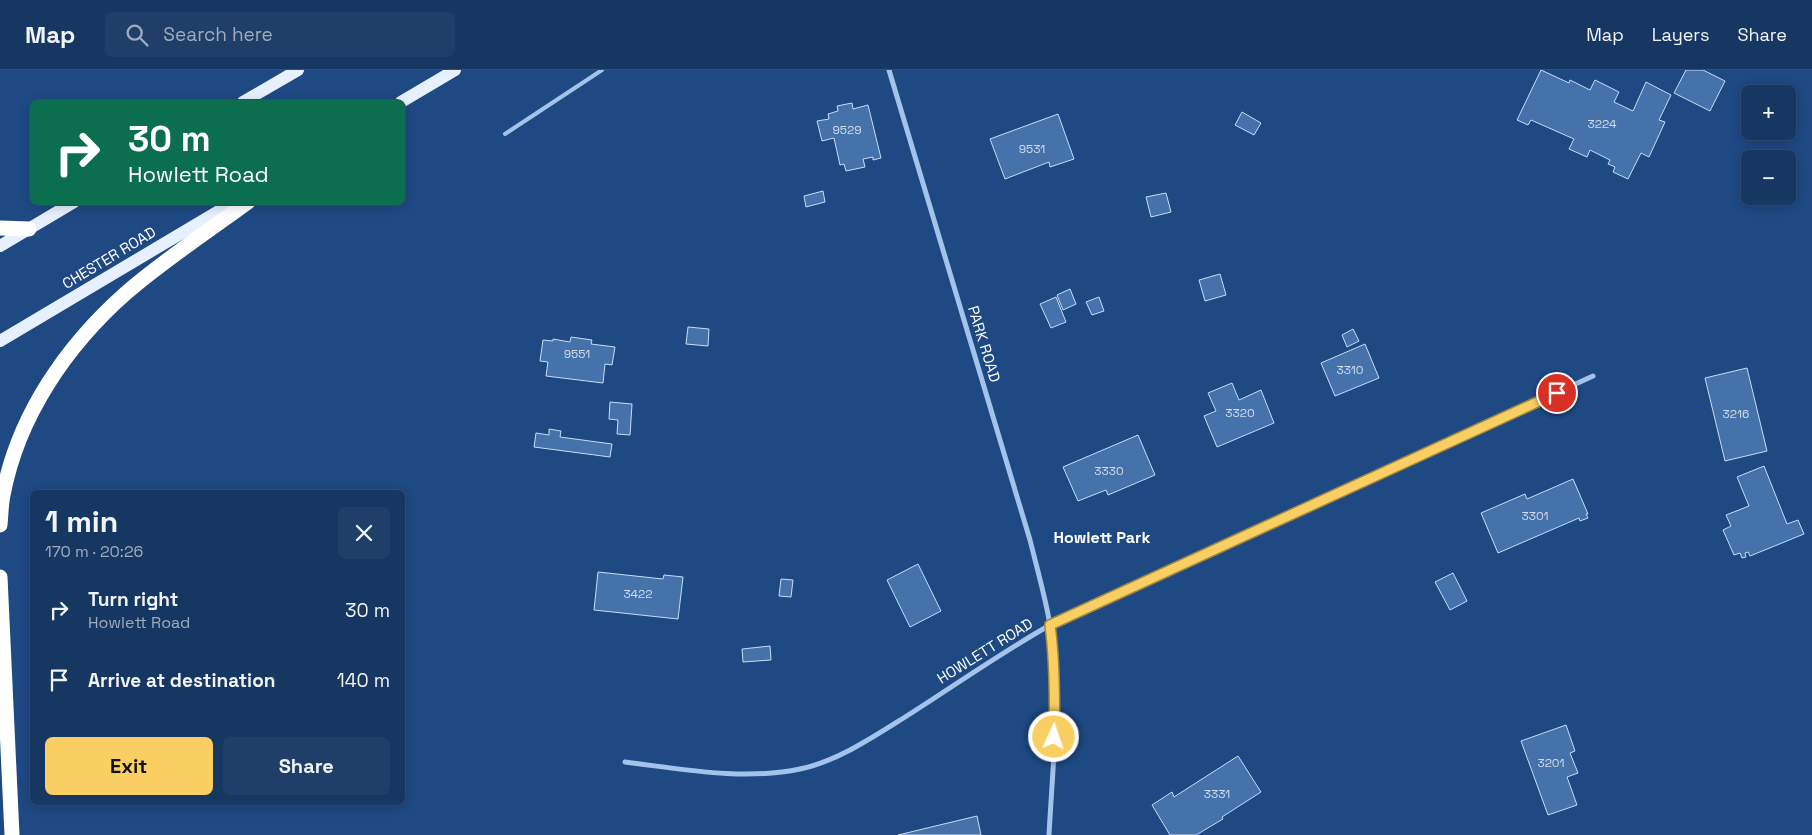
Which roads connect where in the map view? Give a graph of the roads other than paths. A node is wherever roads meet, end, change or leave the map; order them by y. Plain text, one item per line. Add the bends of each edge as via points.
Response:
1 (298, 70) edge
2 (455, 70) edge
3 (602, 70) edge
4 (889, 70) edge
5 (246, 100) edge
6 (404, 100) edge
7 (505, 134) dead end
8 (69, 205) edge
9 (229, 205) edge
10 (244, 205) edge
11 (0, 228) edge
12 (29, 229) junction
13 (0, 246) edge
14 (0, 341) edge
15 (1593, 376) dead end
16 (0, 525) edge
17 (0, 577) edge
18 (1050, 625) junction
19 (2, 658) edge
20 (625, 762) dead end
21 (12, 835) edge
22 (1049, 835) edge

1 - 5 main road
2 - 6 main road
3 - 7 lane
4 - 18 street, PARK ROAD via 1030,540
8 - 12 main road
9 - 14 main road, CHESTER ROAD
10 - 16 highway via 126,293 88,330 61,365 32,411 14,452 3,495
11 - 12 highway
12 - 13 main road
15 - 18 street, HOWLETT ROAD
17 - 19 highway
18 - 20 street, HOWLETT ROAD via 874,736 810,766 768,773 733,774
18 - 22 street, PARK ROAD via 1055,697
19 - 21 highway

